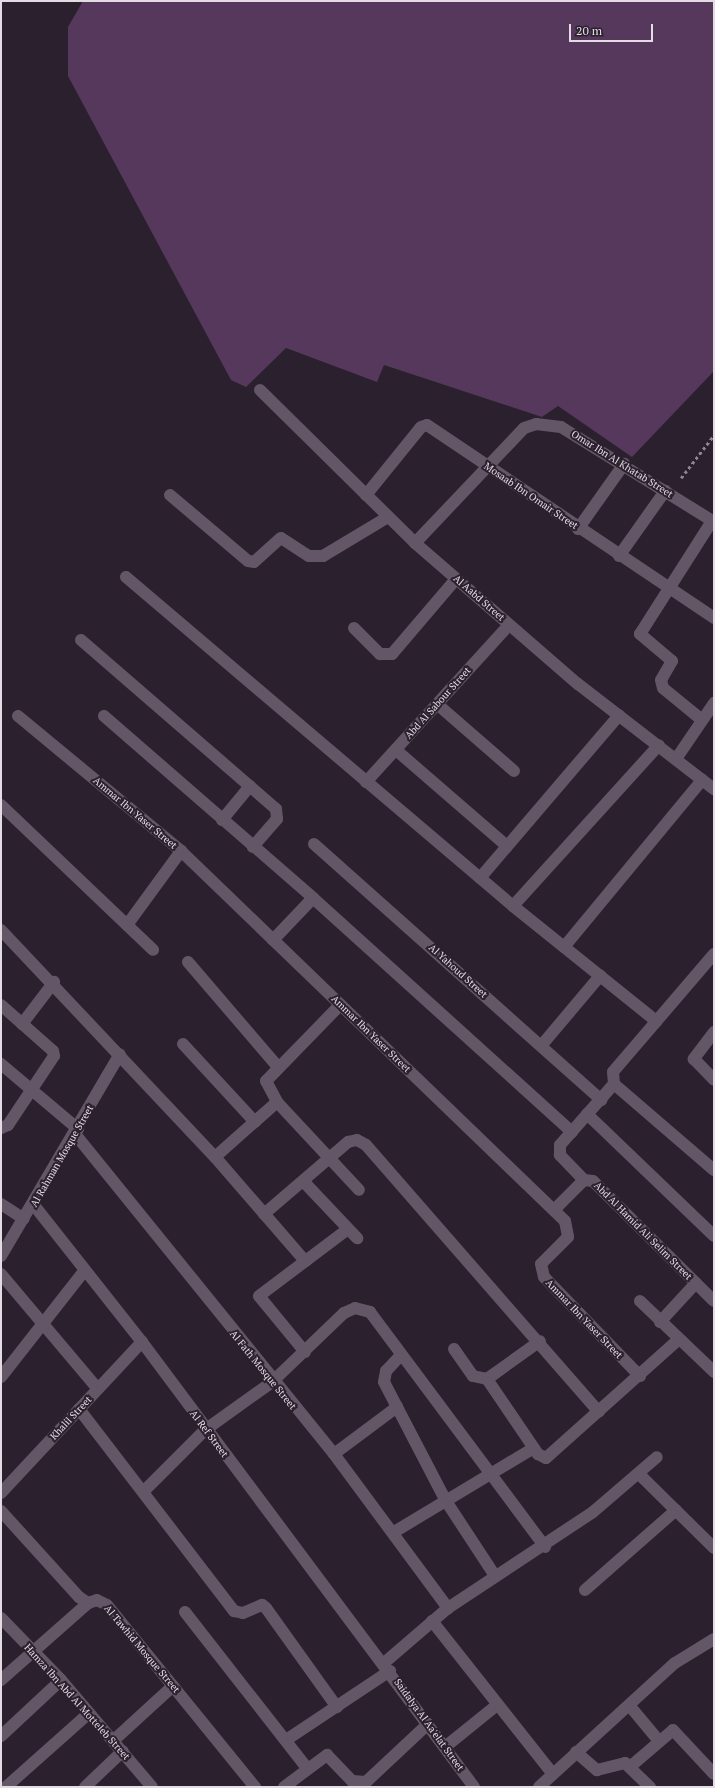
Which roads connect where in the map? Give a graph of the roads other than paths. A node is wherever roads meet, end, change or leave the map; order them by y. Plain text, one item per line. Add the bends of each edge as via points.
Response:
1 (260, 390) dead end
2 (624, 464) junction
3 (486, 466) junction
4 (667, 492) junction
5 (170, 495) dead end
6 (366, 495) junction
7 (388, 517) junction
8 (713, 522) edge
9 (578, 529) junction
10 (415, 543) junction
11 (619, 556) junction
12 (126, 577) dead end
13 (456, 579) junction
14 (667, 588) junction
15 (714, 618) edge
16 (510, 625) junction
17 (354, 628) dead end
18 (82, 640) dead end
19 (714, 703) edge
20 (437, 704) junction
21 (619, 715) junction
22 (18, 716) dead end
23 (104, 716) dead end
24 (702, 720) junction
25 (658, 745) junction
26 (396, 750) junction
27 (676, 759) junction
28 (514, 771) dead end
29 (702, 780) junction
30 (366, 782) junction
31 (250, 786) junction
32 (714, 789) edge
33 (1, 805) edge
34 (222, 820) junction
35 (314, 844) dead end
36 (508, 846) junction
37 (253, 847) junction
38 (181, 852) junction
39 (480, 878) junction
40 (313, 898) junction
41 (513, 906) junction
42 (127, 925) junction
43 (1, 930) edge
44 (273, 940) junction
45 (564, 947) junction
46 (153, 950) dead end
47 (714, 954) edge
48 (188, 962) dead end
49 (600, 976) junction
50 (54, 982) junction
51 (340, 1005) junction
52 (3, 1012) edge
53 (656, 1021) junction
54 (22, 1024) junction
55 (714, 1032) edge
56 (183, 1044) dead end
57 (541, 1046) junction
58 (120, 1054) junction
59 (1, 1064) edge
60 (278, 1067) junction
61 (714, 1080) edge
62 (614, 1084) junction
63 (32, 1090) junction
64 (601, 1100) junction
65 (277, 1102) junction
66 (587, 1114) junction
67 (254, 1122) junction
68 (1, 1128) edge
69 (76, 1132) junction
70 (572, 1132) junction
71 (214, 1157) junction
72 (329, 1158) junction
73 (714, 1170) edge
74 (584, 1180) junction
75 (303, 1181) junction
76 (359, 1190) dead end
77 (1, 1204) edge
78 (33, 1204) junction
79 (554, 1210) junction
80 (264, 1214) junction
81 (24, 1219) junction
82 (714, 1236) edge
83 (1, 1256) edge
84 (305, 1261) junction
85 (85, 1270) junction
86 (1, 1274) edge
87 (696, 1283) junction
88 (714, 1301) edge
89 (640, 1302) dead end
90 (660, 1322) junction
91 (44, 1325) junction
92 (678, 1340) junction
93 (540, 1341) junction
94 (142, 1342) junction
95 (454, 1349) dead end
96 (305, 1352) junction
97 (401, 1354) junction
98 (714, 1372) edge
99 (640, 1376) junction
100 (1, 1377) edge
101 (487, 1379) junction
102 (272, 1382) junction
103 (98, 1389) junction
104 (397, 1407) junction
105 (79, 1410) junction
106 (599, 1412) junction
107 (205, 1430) junction
108 (534, 1448) junction
109 (334, 1454) junction
110 (656, 1457) dead end
111 (492, 1474) junction
112 (640, 1475) junction
113 (143, 1492) junction
114 (1, 1493) edge
115 (446, 1501) junction
116 (676, 1510) junction
117 (1, 1511) edge
118 (394, 1532) junction
119 (545, 1547) junction
120 (714, 1548) edge
121 (495, 1576) junction
122 (585, 1590) dead end
123 (88, 1603) junction
124 (448, 1608) junction
125 (185, 1612) dead end
126 (1, 1618) edge
127 (432, 1621) junction
128 (714, 1639) edge
129 (33, 1652) junction
130 (387, 1667) junction
131 (1, 1680) edge
132 (61, 1680) junction
133 (173, 1686) junction
134 (498, 1704) junction
135 (628, 1704) junction
136 (337, 1707) junction
137 (89, 1713) junction
138 (428, 1724) junction
139 (1, 1736) edge
140 (114, 1740) junction
141 (286, 1740) junction
142 (658, 1741) junction
143 (445, 1747) junction
144 (123, 1751) junction
145 (576, 1752) junction
146 (630, 1766) junction
147 (307, 1768) junction
148 (553, 1774) junction
149 (714, 1774) edge
150 (473, 1786) edge
151 (6, 1787) edge
152 (85, 1787) edge
153 (152, 1787) edge
154 (255, 1787) edge
155 (284, 1787) edge
156 (539, 1787) edge
157 (650, 1787) edge

1 - 6 street, Al Aabd Street
2 - 3 street, Omar Ibn Al Khatab Street via 561,427 542,424 524,428
2 - 4 street, Omar Ibn Al Khatab Street
2 - 9 street
3 - 6 street, Mosaab Ibn Omair Street via 427,425 421,428
3 - 9 street, Mosaab Ibn Omair Street
3 - 10 street
4 - 8 street, Omar Ibn Al Khatab Street
4 - 11 street
5 - 7 street via 248,561 254,562 281,538 309,556 323,556
6 - 7 street, Al Aabd Street
7 - 10 street, Al Aabd Street
8 - 14 street
9 - 11 street, Mosaab Ibn Omair Street
10 - 13 street, Al Aabd Street
11 - 14 street, Mosaab Ibn Omair Street
12 - 30 street
13 - 16 street, Al Aabd Street
13 - 17 street via 392,654 380,654
14 - 15 street, Mosaab Ibn Omair Street
14 - 24 street via 640,634 672,661 661,680 662,688
16 - 20 street, Abd Al Sabour Street
16 - 21 street, Al Aabd Street
18 - 31 street
19 - 24 street
20 - 26 street, Abd Al Sabour Street
20 - 28 street
21 - 25 street, Al Aabd Street
21 - 36 street
22 - 38 street, Ammar Ibn Yaser Street
23 - 34 street
24 - 27 street
25 - 27 street, Al Aabd Street
25 - 41 street
26 - 30 street, Abd Al Sabour Street
26 - 36 street
27 - 29 street, Al Aabd Street
29 - 32 street, Al Aabd Street
29 - 45 street
30 - 39 street
31 - 34 street
31 - 37 street via 278,814
33 - 42 street
34 - 37 street
35 - 57 street, Al Yahoud Street
36 - 39 street
37 - 40 street
38 - 42 street
38 - 44 street, Ammar Ibn Yaser Street
39 - 41 street
40 - 44 street
40 - 70 street
41 - 45 street
42 - 46 street
43 - 50 street
44 - 51 street, Ammar Ibn Yaser Street
45 - 49 street
47 - 53 street
48 - 60 street
49 - 53 street
49 - 57 street
50 - 54 street
50 - 58 street
51 - 60 street
51 - 79 street, Ammar Ibn Yaser Street
52 - 54 street
53 - 62 street via 613,1072
54 - 63 street via 54,1056
55 - 61 street via 694,1060
56 - 67 street
57 - 64 street, Al Yahoud Street
58 - 69 street, Al Rahman Mosque Street
58 - 71 street
59 - 63 street, Al Fath Mosque Street
60 - 65 street via 266,1081
62 - 64 street
62 - 73 street
63 - 68 street via 8,1125
63 - 69 street, Al Fath Mosque Street
64 - 66 street
65 - 67 street
65 - 72 street
66 - 70 street
66 - 82 street
67 - 71 street
69 - 78 street, Al Rahman Mosque Street
69 - 102 street, Al Fath Mosque Street
70 - 74 street via 558,1150
71 - 80 street
72 - 75 street
72 - 76 street
72 - 93 street via 348,1142 357,1140 366,1145
74 - 79 street, Abd Al Hamid Ali Selim Street
74 - 87 street, Abd Al Hamid Ali Selim Street via 593,1181
75 - 80 street
75 - 84 street via 353,1234
77 - 81 street
78 - 81 street, Al Rahman Mosque Street
78 - 85 street, Al Ref Street
79 - 99 street, Ammar Ibn Yaser Street via 567,1224 568,1237 541,1264 544,1277
80 - 84 street
81 - 83 street, Al Rahman Mosque Street
84 - 96 street via 259,1296
85 - 91 street
85 - 94 street, Al Ref Street
86 - 91 street
87 - 88 street, Abd Al Hamid Ali Selim Street
87 - 90 street
89 - 90 street
90 - 92 street
91 - 100 street
91 - 103 street
92 - 98 street
92 - 99 street
93 - 101 street
93 - 106 street
94 - 103 street, Khalil Street
94 - 107 street, Al Ref Street
95 - 101 street via 473,1376
96 - 97 street via 344,1313 355,1308 370,1312
96 - 102 street
97 - 104 street via 383,1376
97 - 111 street
99 - 106 street
101 - 108 street
102 - 107 street
102 - 109 street, Al Fath Mosque Street
103 - 105 street, Khalil Street
104 - 109 street
104 - 115 street
105 - 113 street
105 - 114 street, Khalil Street
106 - 108 street via 546,1458
107 - 113 street
107 - 130 street, Al Ref Street
108 - 111 street
109 - 118 street, Al Fath Mosque Street
110 - 112 street
111 - 115 street
111 - 119 street
112 - 116 street
112 - 119 street
113 - 136 street via 234,1611 243,1613 262,1605 266,1608
115 - 118 street
115 - 121 street
116 - 120 street
116 - 122 street
117 - 123 street via 79,1597
118 - 124 street, Al Fath Mosque Street
119 - 121 street
121 - 124 street
123 - 129 street
123 - 133 street, Al Tawhid Mosque Street via 97,1600 107,1605
124 - 127 street
125 - 141 street
126 - 129 street, Hamza Ibn Abd Al Motteleb Street
127 - 130 street
127 - 134 street
128 - 135 street via 675,1663
129 - 131 street
129 - 132 street, Hamza Ibn Abd Al Motteleb Street
130 - 136 street
130 - 138 street, Saidalya Al Aa'elat Street
132 - 137 street, Hamza Ibn Abd Al Motteleb Street
132 - 139 street
133 - 140 street
133 - 154 street, Al Tawhid Mosque Street
134 - 143 street
134 - 148 street
135 - 142 street
135 - 145 street
136 - 141 street
137 - 140 street, Hamza Ibn Abd Al Motteleb Street
137 - 151 street
138 - 143 street, Saidalya Al Aa'elat Street
138 - 147 street via 366,1782 352,1781 333,1757 327,1755
140 - 144 street, Hamza Ibn Abd Al Motteleb Street
141 - 147 street
142 - 146 street
142 - 149 street via 670,1731 677,1731
143 - 150 street, Saidalya Al Aa'elat Street
144 - 152 street
144 - 153 street, Hamza Ibn Abd Al Motteleb Street
145 - 146 street via 597,1770 619,1763
145 - 148 street
146 - 157 street
147 - 155 street
148 - 156 street

